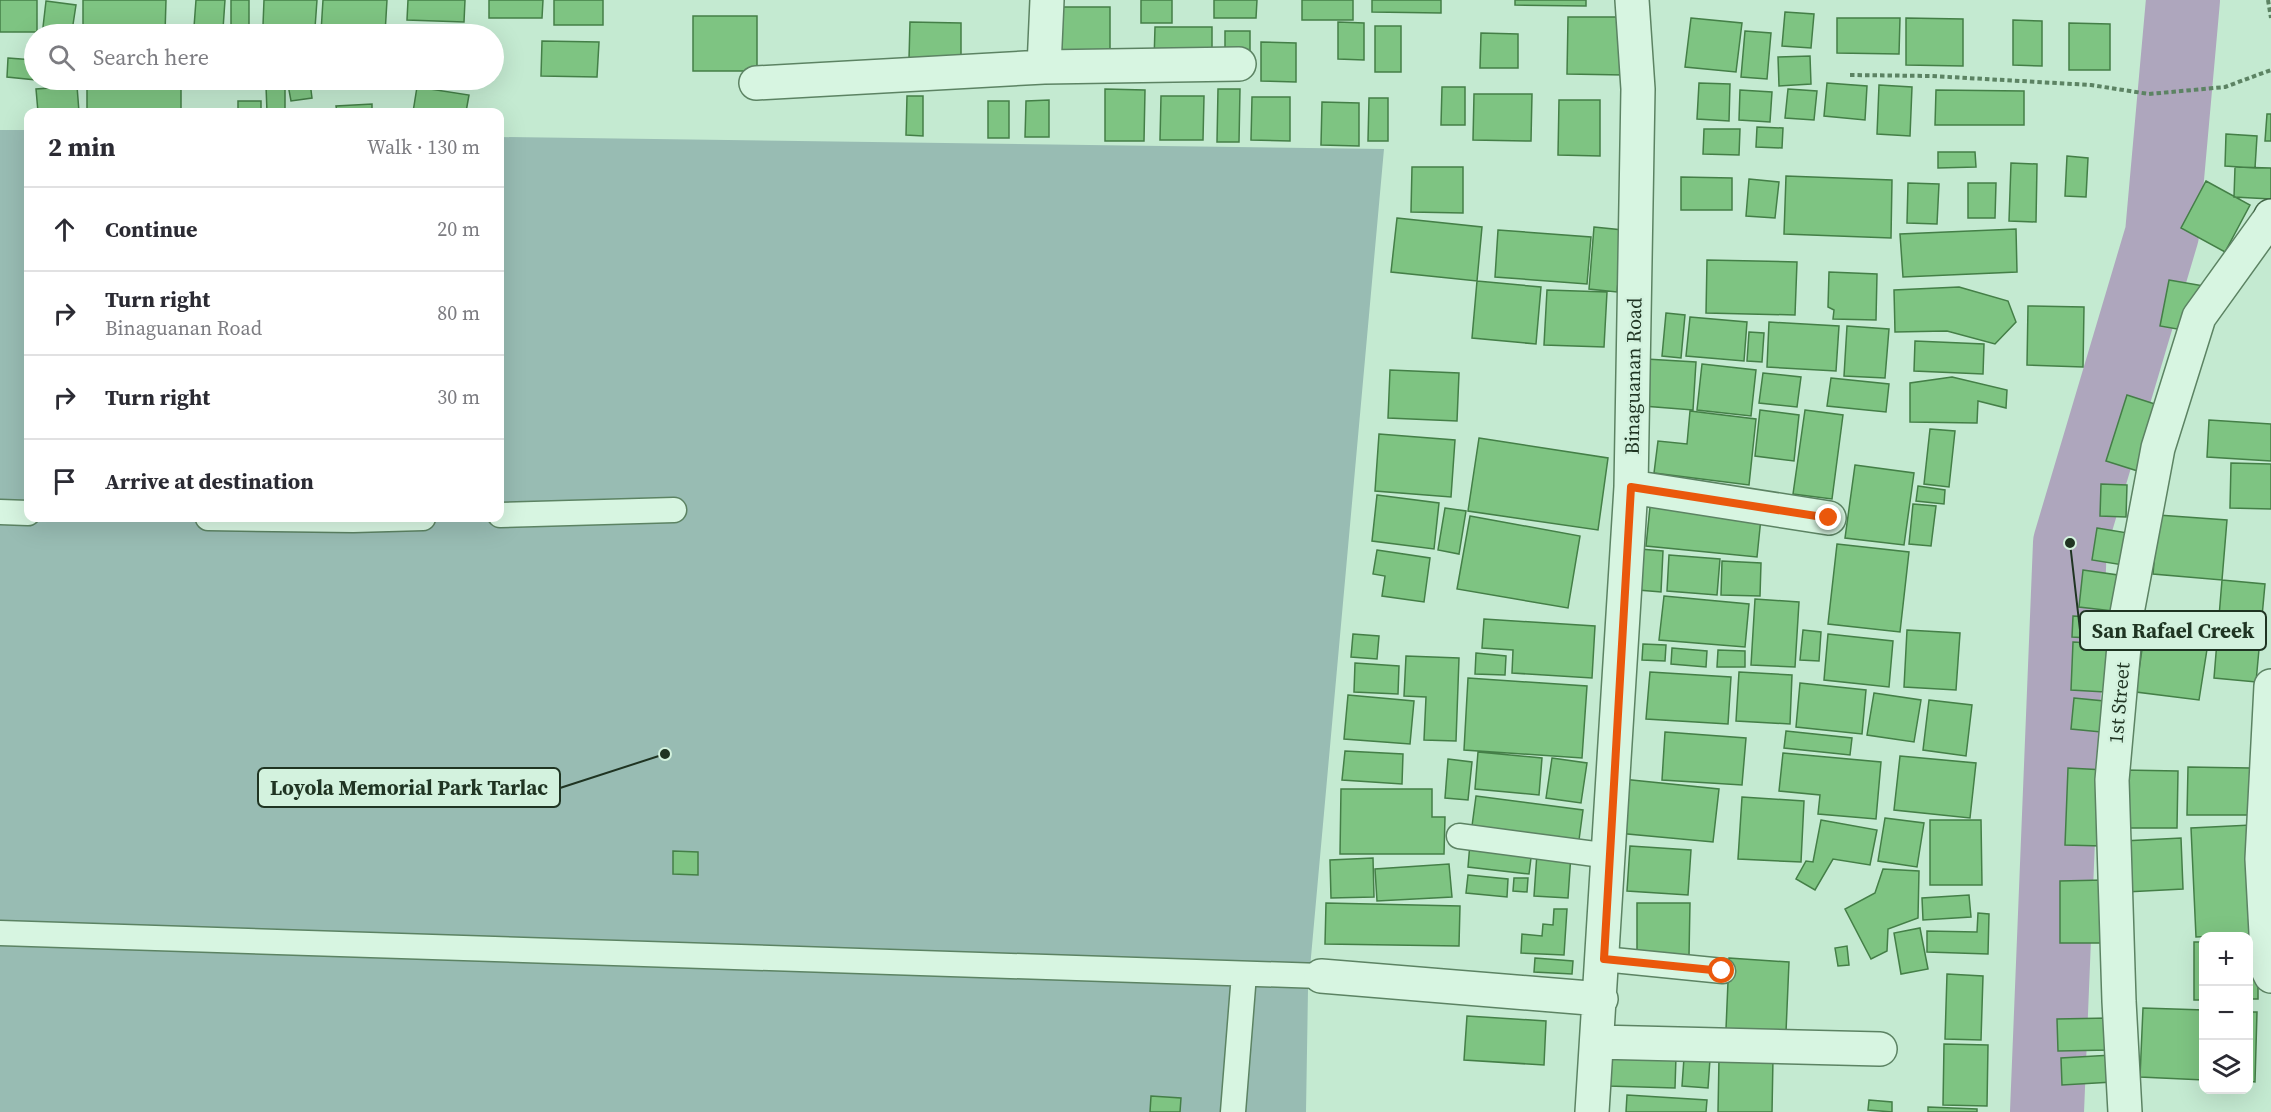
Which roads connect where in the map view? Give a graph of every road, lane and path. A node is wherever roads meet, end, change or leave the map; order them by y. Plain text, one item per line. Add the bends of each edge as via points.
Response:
1 (1047, 0) edge
2 (1632, 0) edge
3 (2268, 0) edge
4 (2271, 18) edge
5 (1239, 64) dead end
6 (1044, 67) junction
7 (2271, 70) edge
8 (1850, 75) dead end
9 (756, 83) dead end
10 (2271, 216) edge
11 (2271, 224) edge
12 (1631, 487) junction
13 (674, 510) dead end
14 (0, 512) edge
15 (24, 513) edge
16 (504, 515) edge
17 (1829, 518) dead end
18 (2271, 686) edge
19 (1459, 836) dead end
20 (1610, 856) junction
21 (0, 933) edge
22 (1604, 959) junction
23 (1722, 971) dead end
24 (1244, 974) junction
25 (1321, 976) joint
26 (2271, 976) edge
27 (1601, 999) junction
28 (1597, 1042) junction
29 (1880, 1049) dead end
30 (1233, 1112) edge
31 (1592, 1112) edge
32 (2125, 1112) edge

1 - 6 street
2 - 12 street, Binaguanan Road via 1638,89
3 - 4 path
5 - 6 street
6 - 9 street
7 - 8 path via 2225,87 2148,94 2079,84
10 - 11 street
10 - 32 street, 1st Street via 2199,317 2158,448 2127,613 2112,780
12 - 17 street
12 - 20 street, Binaguanan Road
13 - 16 lane
14 - 15 lane
18 - 26 street via 2262,859
19 - 20 lane
20 - 22 street, Binaguanan Road
21 - 24 lane
22 - 23 lane
22 - 27 street, Binaguanan Road
24 - 25 lane
24 - 30 lane
25 - 27 street
27 - 28 street, Binaguanan Road
28 - 29 street
28 - 31 street, Binaguanan Road

